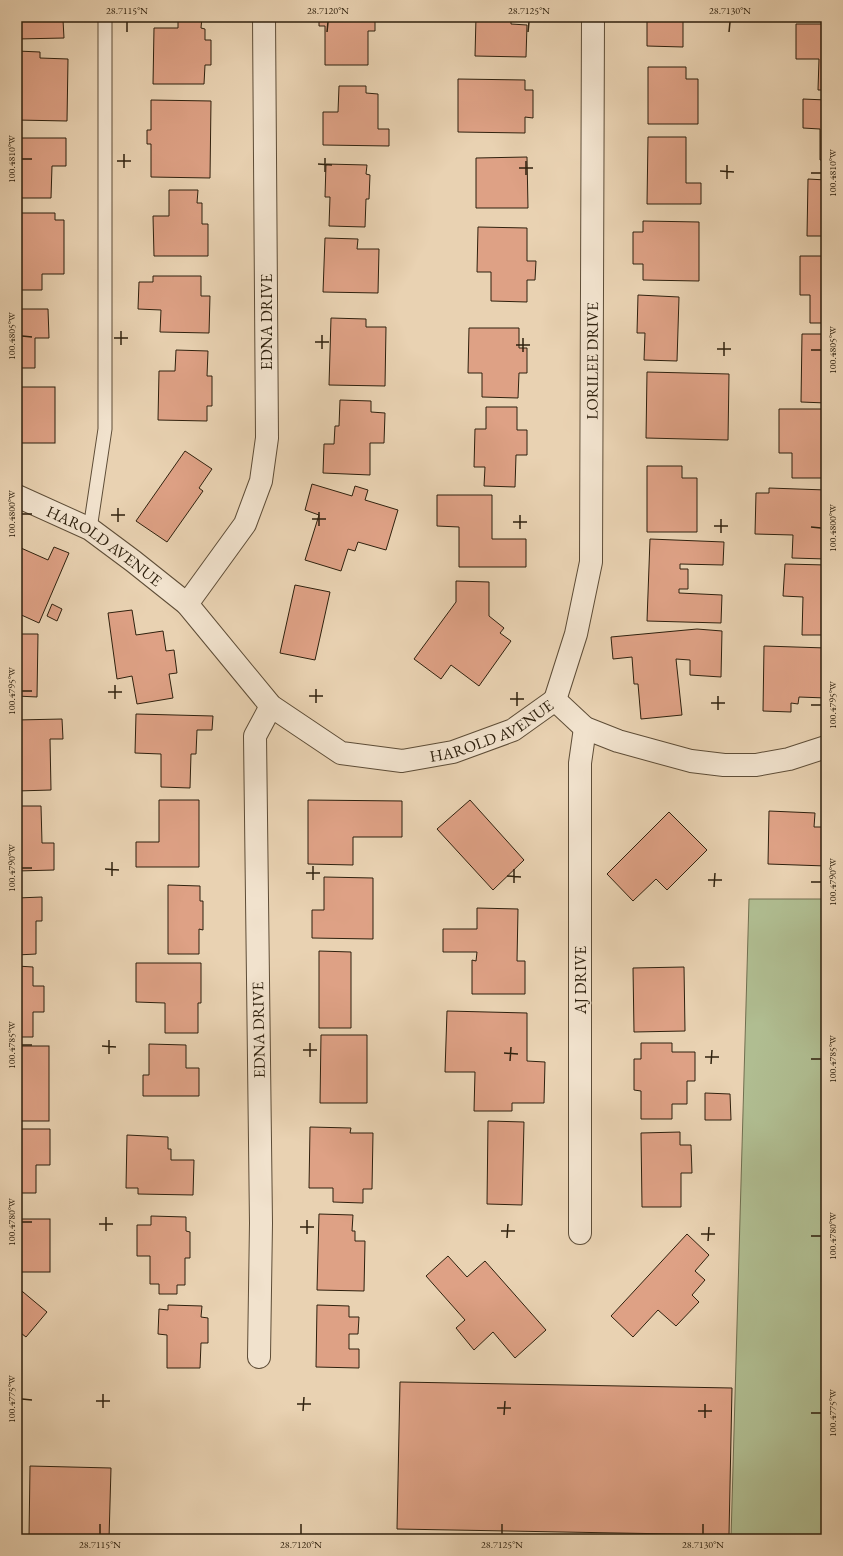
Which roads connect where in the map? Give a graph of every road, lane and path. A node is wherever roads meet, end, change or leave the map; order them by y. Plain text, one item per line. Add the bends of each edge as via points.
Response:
1 (105, 17) edge
2 (264, 17) edge
3 (593, 17) edge
4 (17, 496) edge
5 (90, 529) junction
6 (187, 604) junction
7 (555, 700) junction
8 (271, 706) junction
9 (585, 728) junction
10 (826, 747) edge
11 (580, 1233) dead end
12 (258, 1357) dead end

1 - 5 lane via 105,429
2 - 6 street, EDNA DRIVE via 267,438 261,481 244,524
3 - 7 street, LORILEE DRIVE via 591,562 576,634
4 - 5 street, HAROLD AVENUE
5 - 6 street, HAROLD AVENUE
6 - 8 street, HAROLD AVENUE
7 - 8 street, HAROLD AVENUE via 513,730 453,752 402,761 341,753
7 - 9 street, HAROLD AVENUE
8 - 12 street, EDNA DRIVE via 254,736 261,1223
9 - 10 street, HAROLD AVENUE via 618,741 691,761 724,765 789,759
9 - 11 street, AJ DRIVE via 580,763

